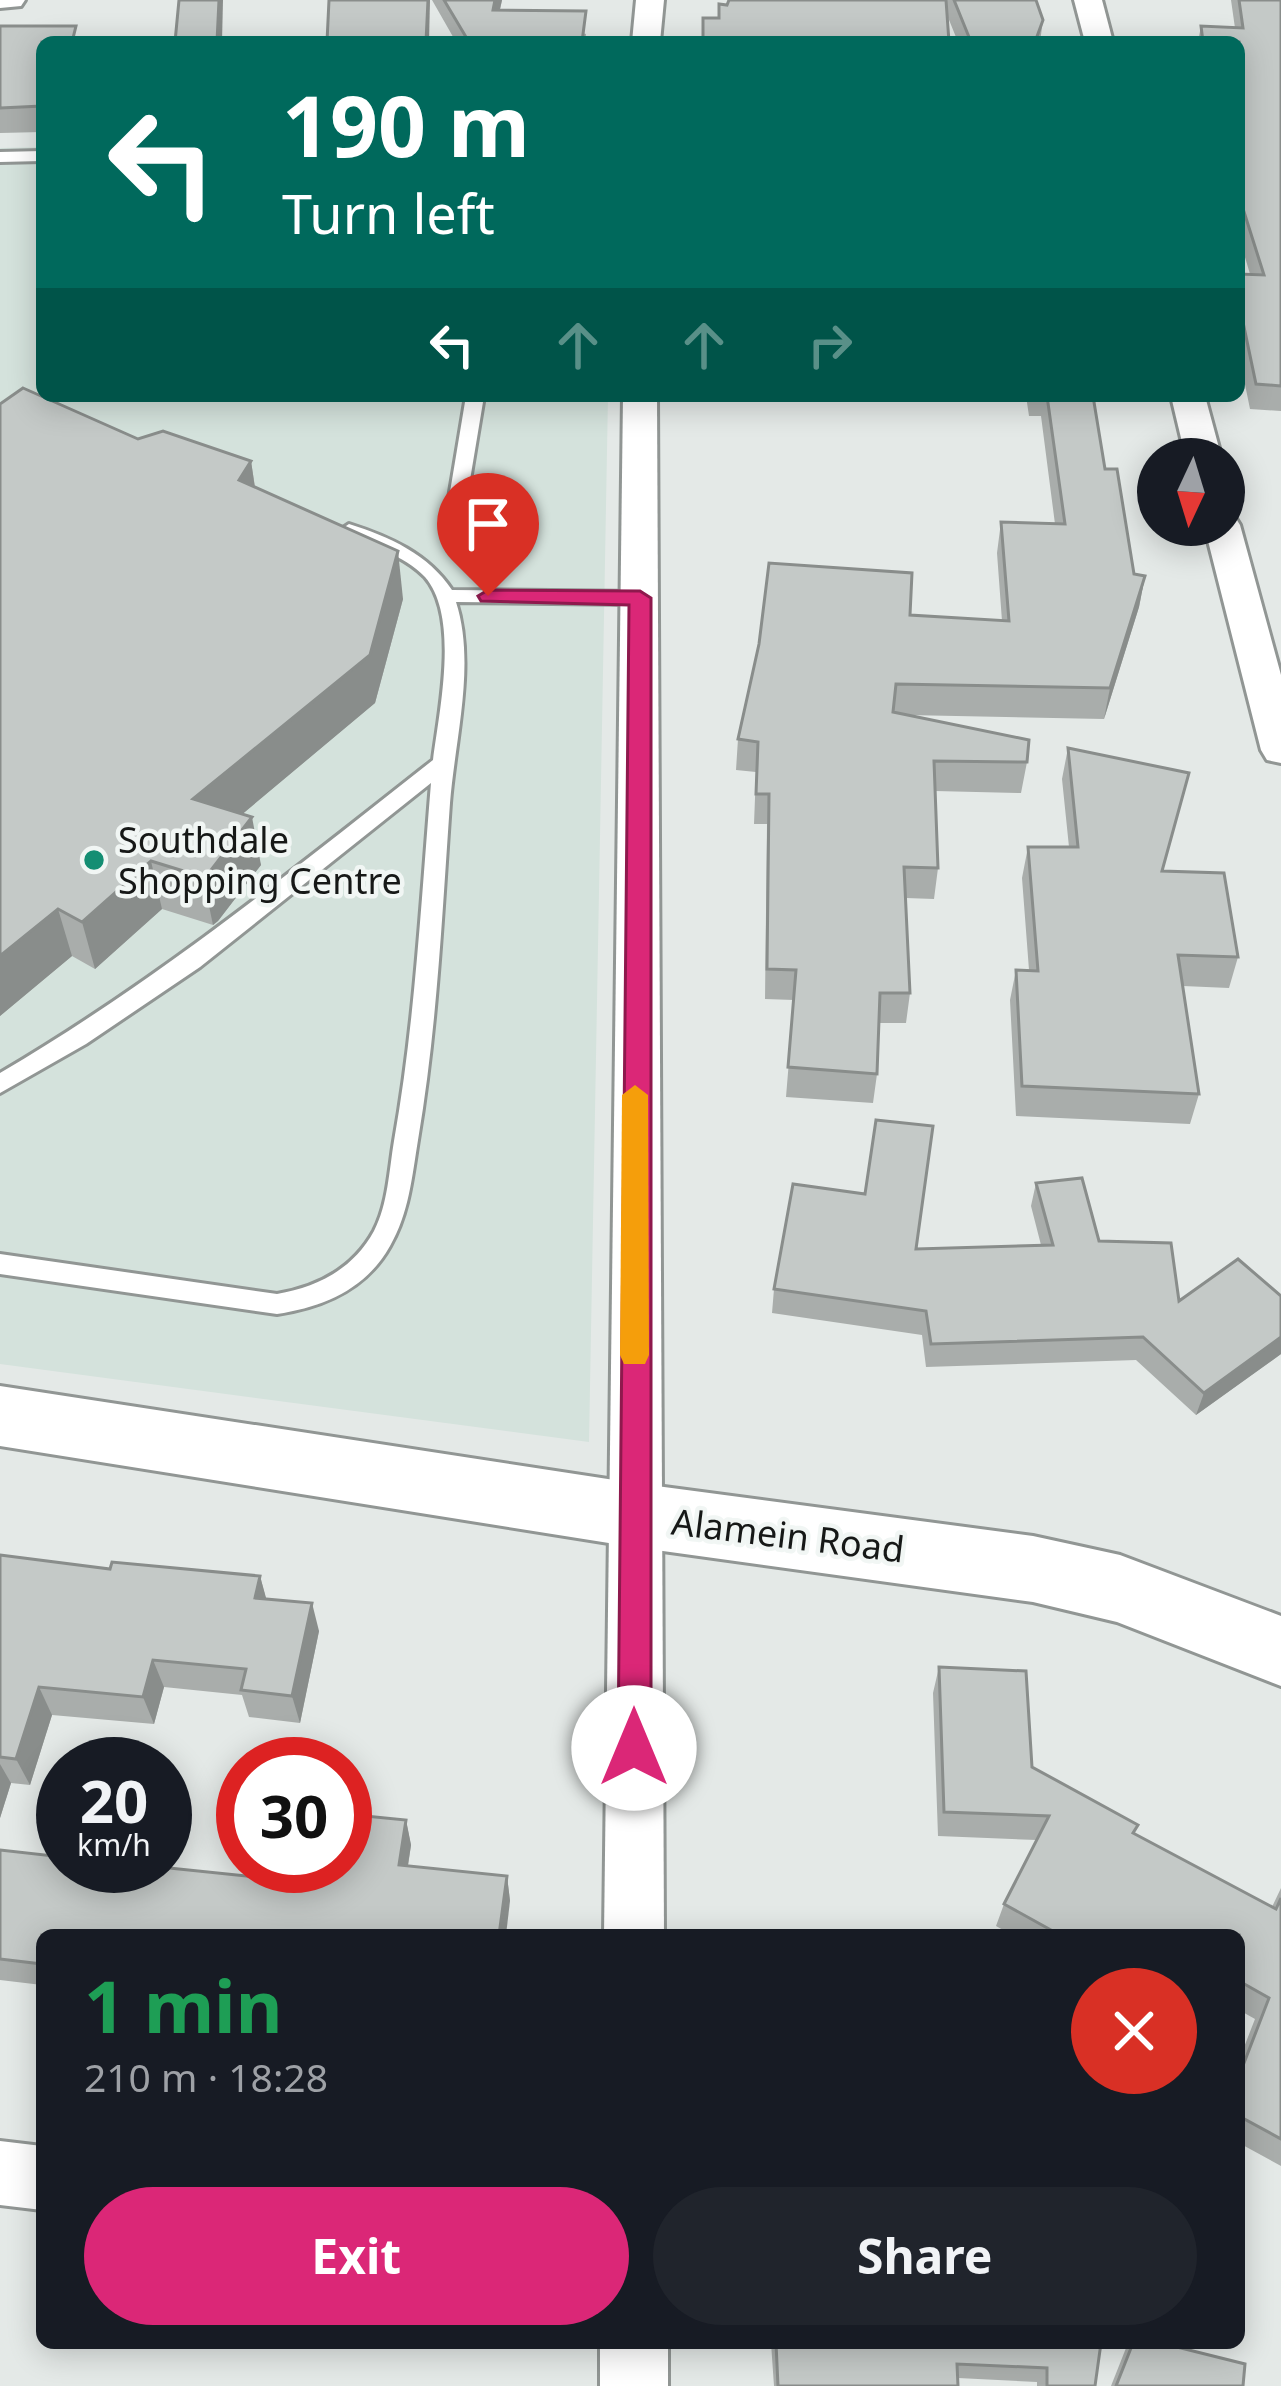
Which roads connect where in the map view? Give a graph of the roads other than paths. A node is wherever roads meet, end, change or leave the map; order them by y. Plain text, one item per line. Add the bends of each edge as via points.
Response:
1 (0, 0) edge
2 (11, 0) edge
3 (650, 0) edge
4 (1088, 0) edge
5 (647, 36) edge
6 (1097, 36) edge
7 (36, 156) edge
8 (0, 157) edge
9 (474, 402) edge
10 (640, 402) edge
11 (1190, 402) edge
12 (1199, 438) edge
13 (458, 504) dead end
14 (334, 524) edge
15 (1228, 546) edge
16 (446, 596) junction
17 (640, 598) junction
18 (1281, 749) edge
19 (443, 763) junction
20 (0, 1084) edge
21 (0, 1264) edge
22 (0, 1416) edge
23 (634, 1515) junction
24 (1281, 1651) edge
25 (634, 1929) edge
26 (0, 2174) edge
27 (36, 2177) edge
28 (634, 2349) edge
29 (634, 2386) edge

1 - 2 street
3 - 5 street
4 - 6 street
7 - 8 lane
9 - 13 lane
10 - 17 street
11 - 12 street
14 - 16 lane via 406,553
15 - 18 street
16 - 17 lane
16 - 19 lane via 452,631
17 - 23 street
19 - 20 lane via 192,961
19 - 21 lane via 414,1101 390,1221 355,1273 320,1295 277,1304
22 - 23 main road, Alamein Road
23 - 24 main road, Alamein Road via 1033,1569 1120,1589
23 - 25 street
26 - 27 street
28 - 29 street

